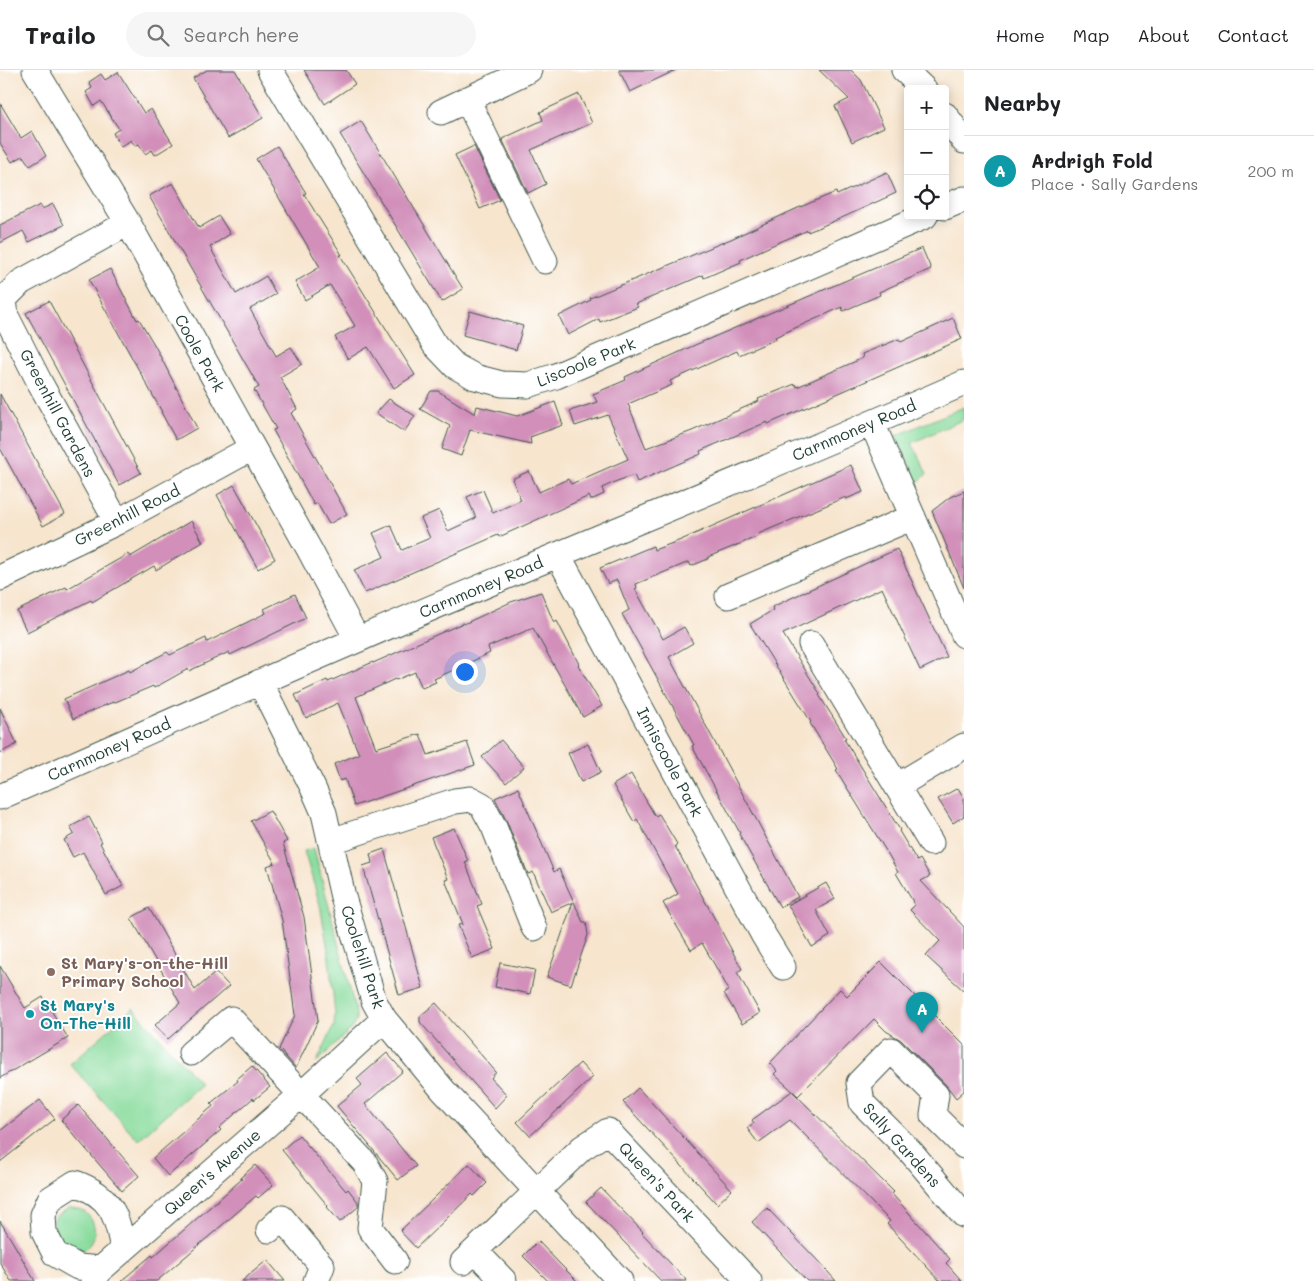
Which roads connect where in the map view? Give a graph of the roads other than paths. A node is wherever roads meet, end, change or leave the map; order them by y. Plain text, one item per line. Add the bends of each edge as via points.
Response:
1 (35, 70) edge
2 (270, 70) edge
3 (529, 70) edge
4 (904, 70) edge
5 (920, 85) edge
6 (467, 100) junction
7 (441, 112) dead end
8 (949, 120) edge
9 (964, 141) edge
10 (964, 199) edge
11 (949, 205) edge
12 (916, 220) edge
13 (128, 223) junction
14 (545, 261) dead end
15 (964, 383) edge
16 (872, 423) junction
17 (252, 448) junction
18 (912, 517) junction
19 (117, 522) junction
20 (558, 555) junction
21 (0, 578) edge
22 (728, 596) dead end
23 (964, 635) edge
24 (358, 639) junction
25 (811, 644) dead end
26 (260, 682) junction
27 (964, 746) edge
28 (897, 786) junction
29 (0, 797) edge
30 (331, 841) junction
31 (931, 843) dead end
32 (534, 928) dead end
33 (783, 967) dead end
34 (384, 1019) junction
35 (191, 1053) dead end
36 (301, 1095) junction
37 (964, 1146) edge
38 (536, 1190) junction
39 (964, 1214) edge
40 (269, 1230) dead end
41 (123, 1250) junction
42 (395, 1261) dead end
43 (97, 1275) edge
44 (316, 1281) edge
45 (504, 1281) edge
46 (620, 1281) edge
47 (749, 1281) edge

1 - 13 street, Coole Park
2 - 12 street, Liscoole Park via 435,346 455,366 475,377 502,384 528,385 556,376
3 - 6 street
4 - 5 street
6 - 7 street
6 - 14 street
8 - 9 street
10 - 11 street
13 - 17 street, Coole Park
13 - 19 street, Greenhill Gardens via 21,282 4,299 6,316
15 - 16 street, Carnmoney Road
16 - 18 street
16 - 20 street, Carnmoney Road
17 - 19 street, Greenhill Road
17 - 24 street, Coole Park
18 - 22 street
18 - 23 street
19 - 21 street, Greenhill Road
20 - 24 street, Carnmoney Road
20 - 33 street, Inniscoole Park
24 - 26 street, Carnmoney Road
25 - 28 street
26 - 29 street, Carnmoney Road
26 - 30 street, Coolehill Park via 313,788
27 - 28 street
28 - 31 street
30 - 32 street via 470,798 482,805 494,827
30 - 34 street, Coolehill Park via 343,896 374,1001
34 - 36 street, Queen's Avenue
34 - 38 street, Coolehill Park via 443,1090
35 - 36 street via 231,1019
36 - 41 street, Queen's Avenue
36 - 42 street via 365,1163 375,1181 370,1228
37 - 39 street, Sally Gardens via 933,1115 936,1095 891,1050 859,1083 862,1103 911,1152
38 - 45 street, Queen's Park via 469,1256
38 - 46 street
38 - 47 street, Queen's Park via 582,1148 608,1131
40 - 44 street via 282,1218 322,1266
41 - 43 street, Queen's Avenue
41 - 43 street, Queen's Avenue via 119,1225 108,1202 92,1189 75,1184 50,1199 43,1215 44,1232 55,1254

